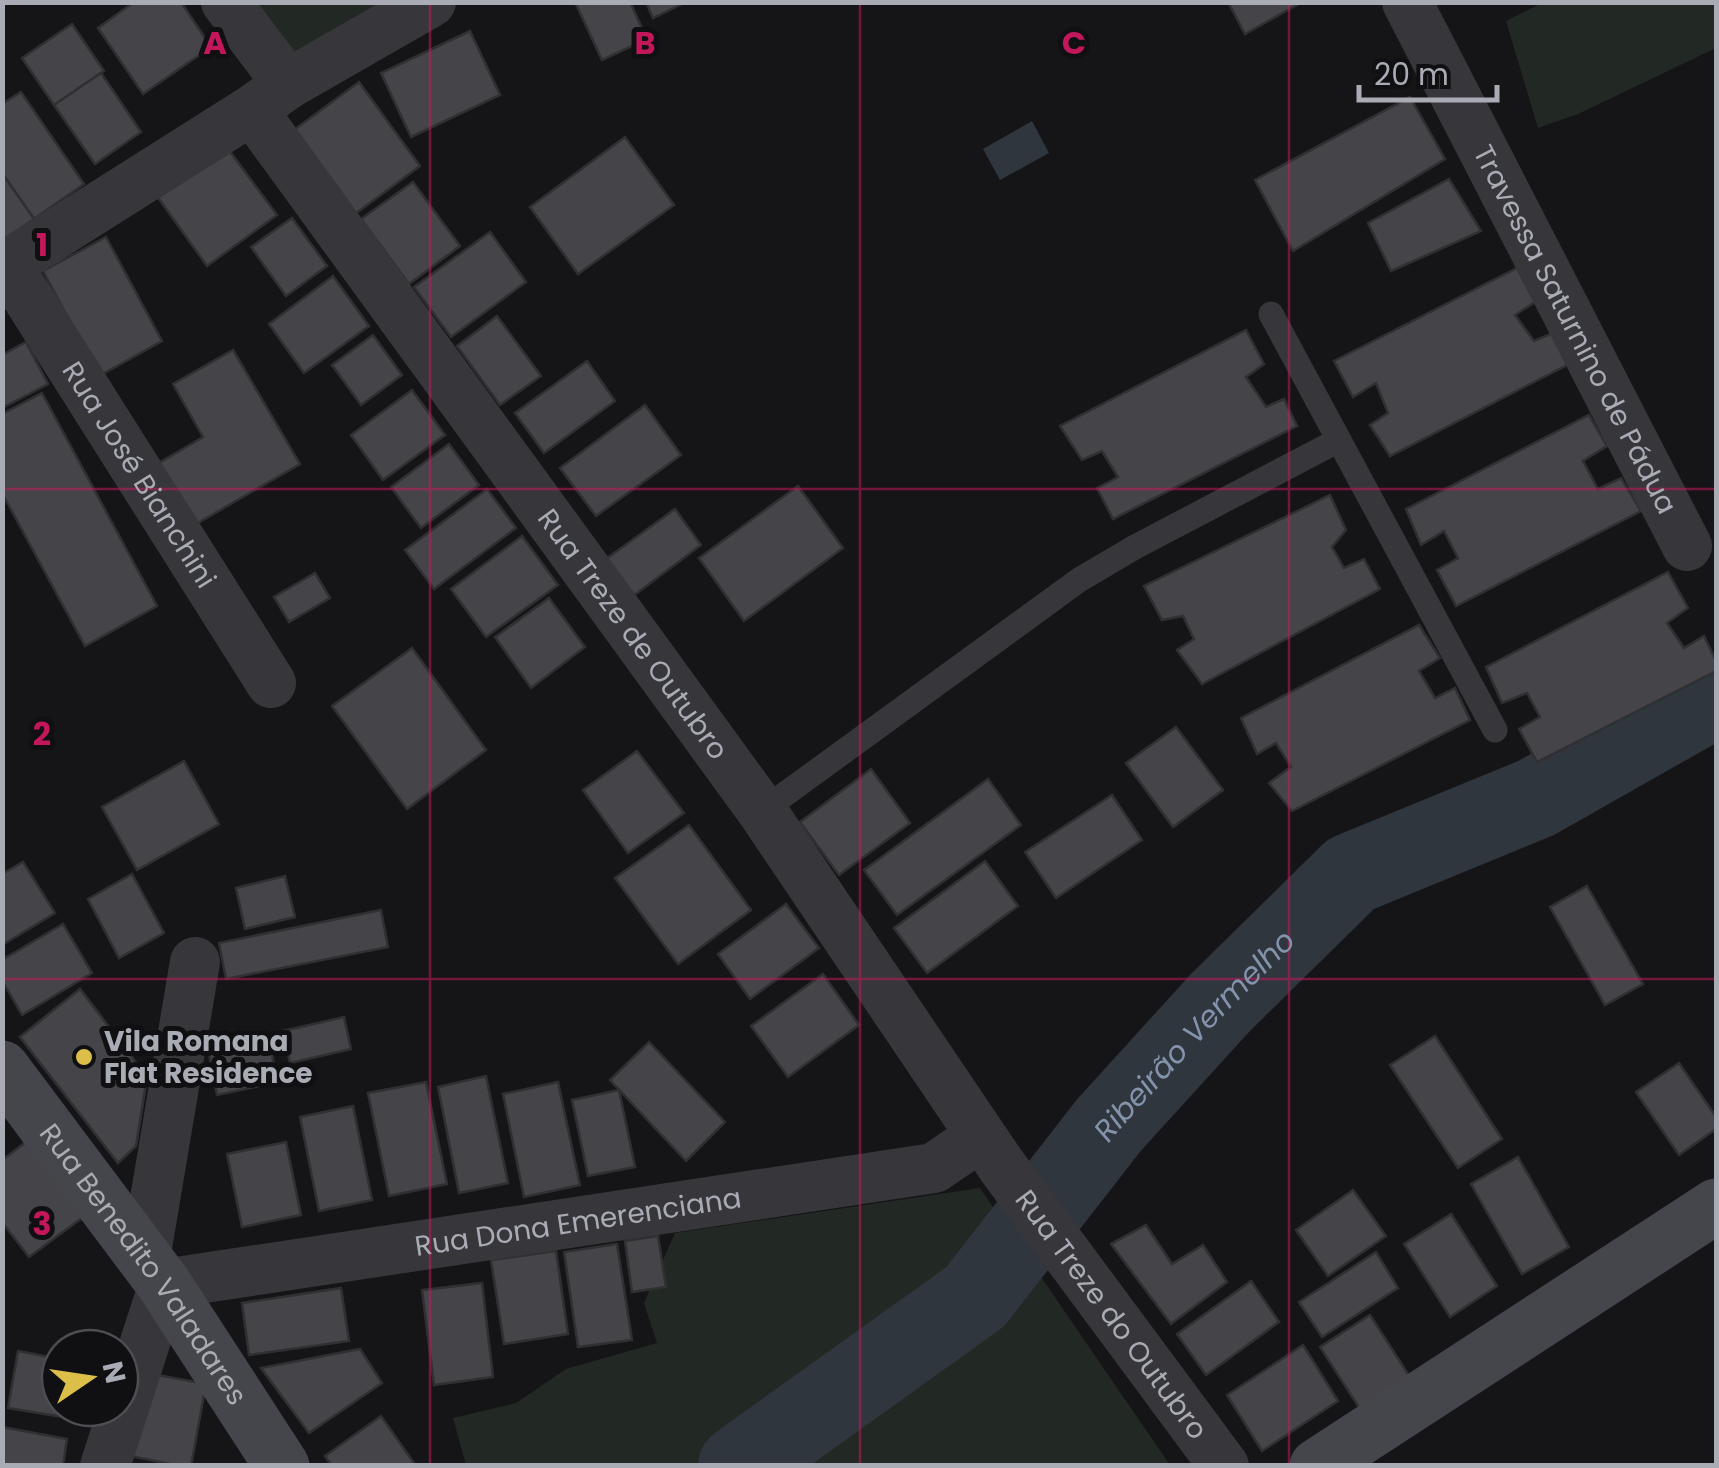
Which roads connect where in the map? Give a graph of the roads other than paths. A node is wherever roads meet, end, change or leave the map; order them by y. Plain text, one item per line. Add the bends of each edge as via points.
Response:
1 (226, 2) edge
2 (431, 2) edge
3 (1408, 2) edge
4 (270, 97) junction
5 (5, 266) edge
6 (1271, 314) dead end
7 (1337, 441) junction
8 (1687, 546) dead end
9 (271, 684) dead end
10 (1495, 730) dead end
11 (762, 810) junction
12 (195, 962) dead end
13 (2, 1068) edge
14 (990, 1151) junction
15 (1716, 1206) edge
16 (154, 1272) junction
17 (105, 1466) edge
18 (282, 1466) edge
19 (1224, 1466) edge
20 (1317, 1466) edge

1 - 4 street, Rua Treze de Outubro
2 - 4 street
3 - 8 street, Travessa Saturnino de Pádua
4 - 5 street
4 - 11 street, Rua Treze de Outubro
5 - 9 street, Rua José Bianchini
6 - 7 lane
7 - 10 lane
7 - 11 lane via 1078,580
11 - 14 street, Rua Treze de Outubro
12 - 16 street
13 - 16 main road, Rua Benedito Valadares
14 - 16 street, Rua Dona Emerenciana via 934,1168
14 - 19 street, Rua Treze do Outubro
15 - 20 main road
16 - 17 street
16 - 18 main road, Rua Benedito Valadares

